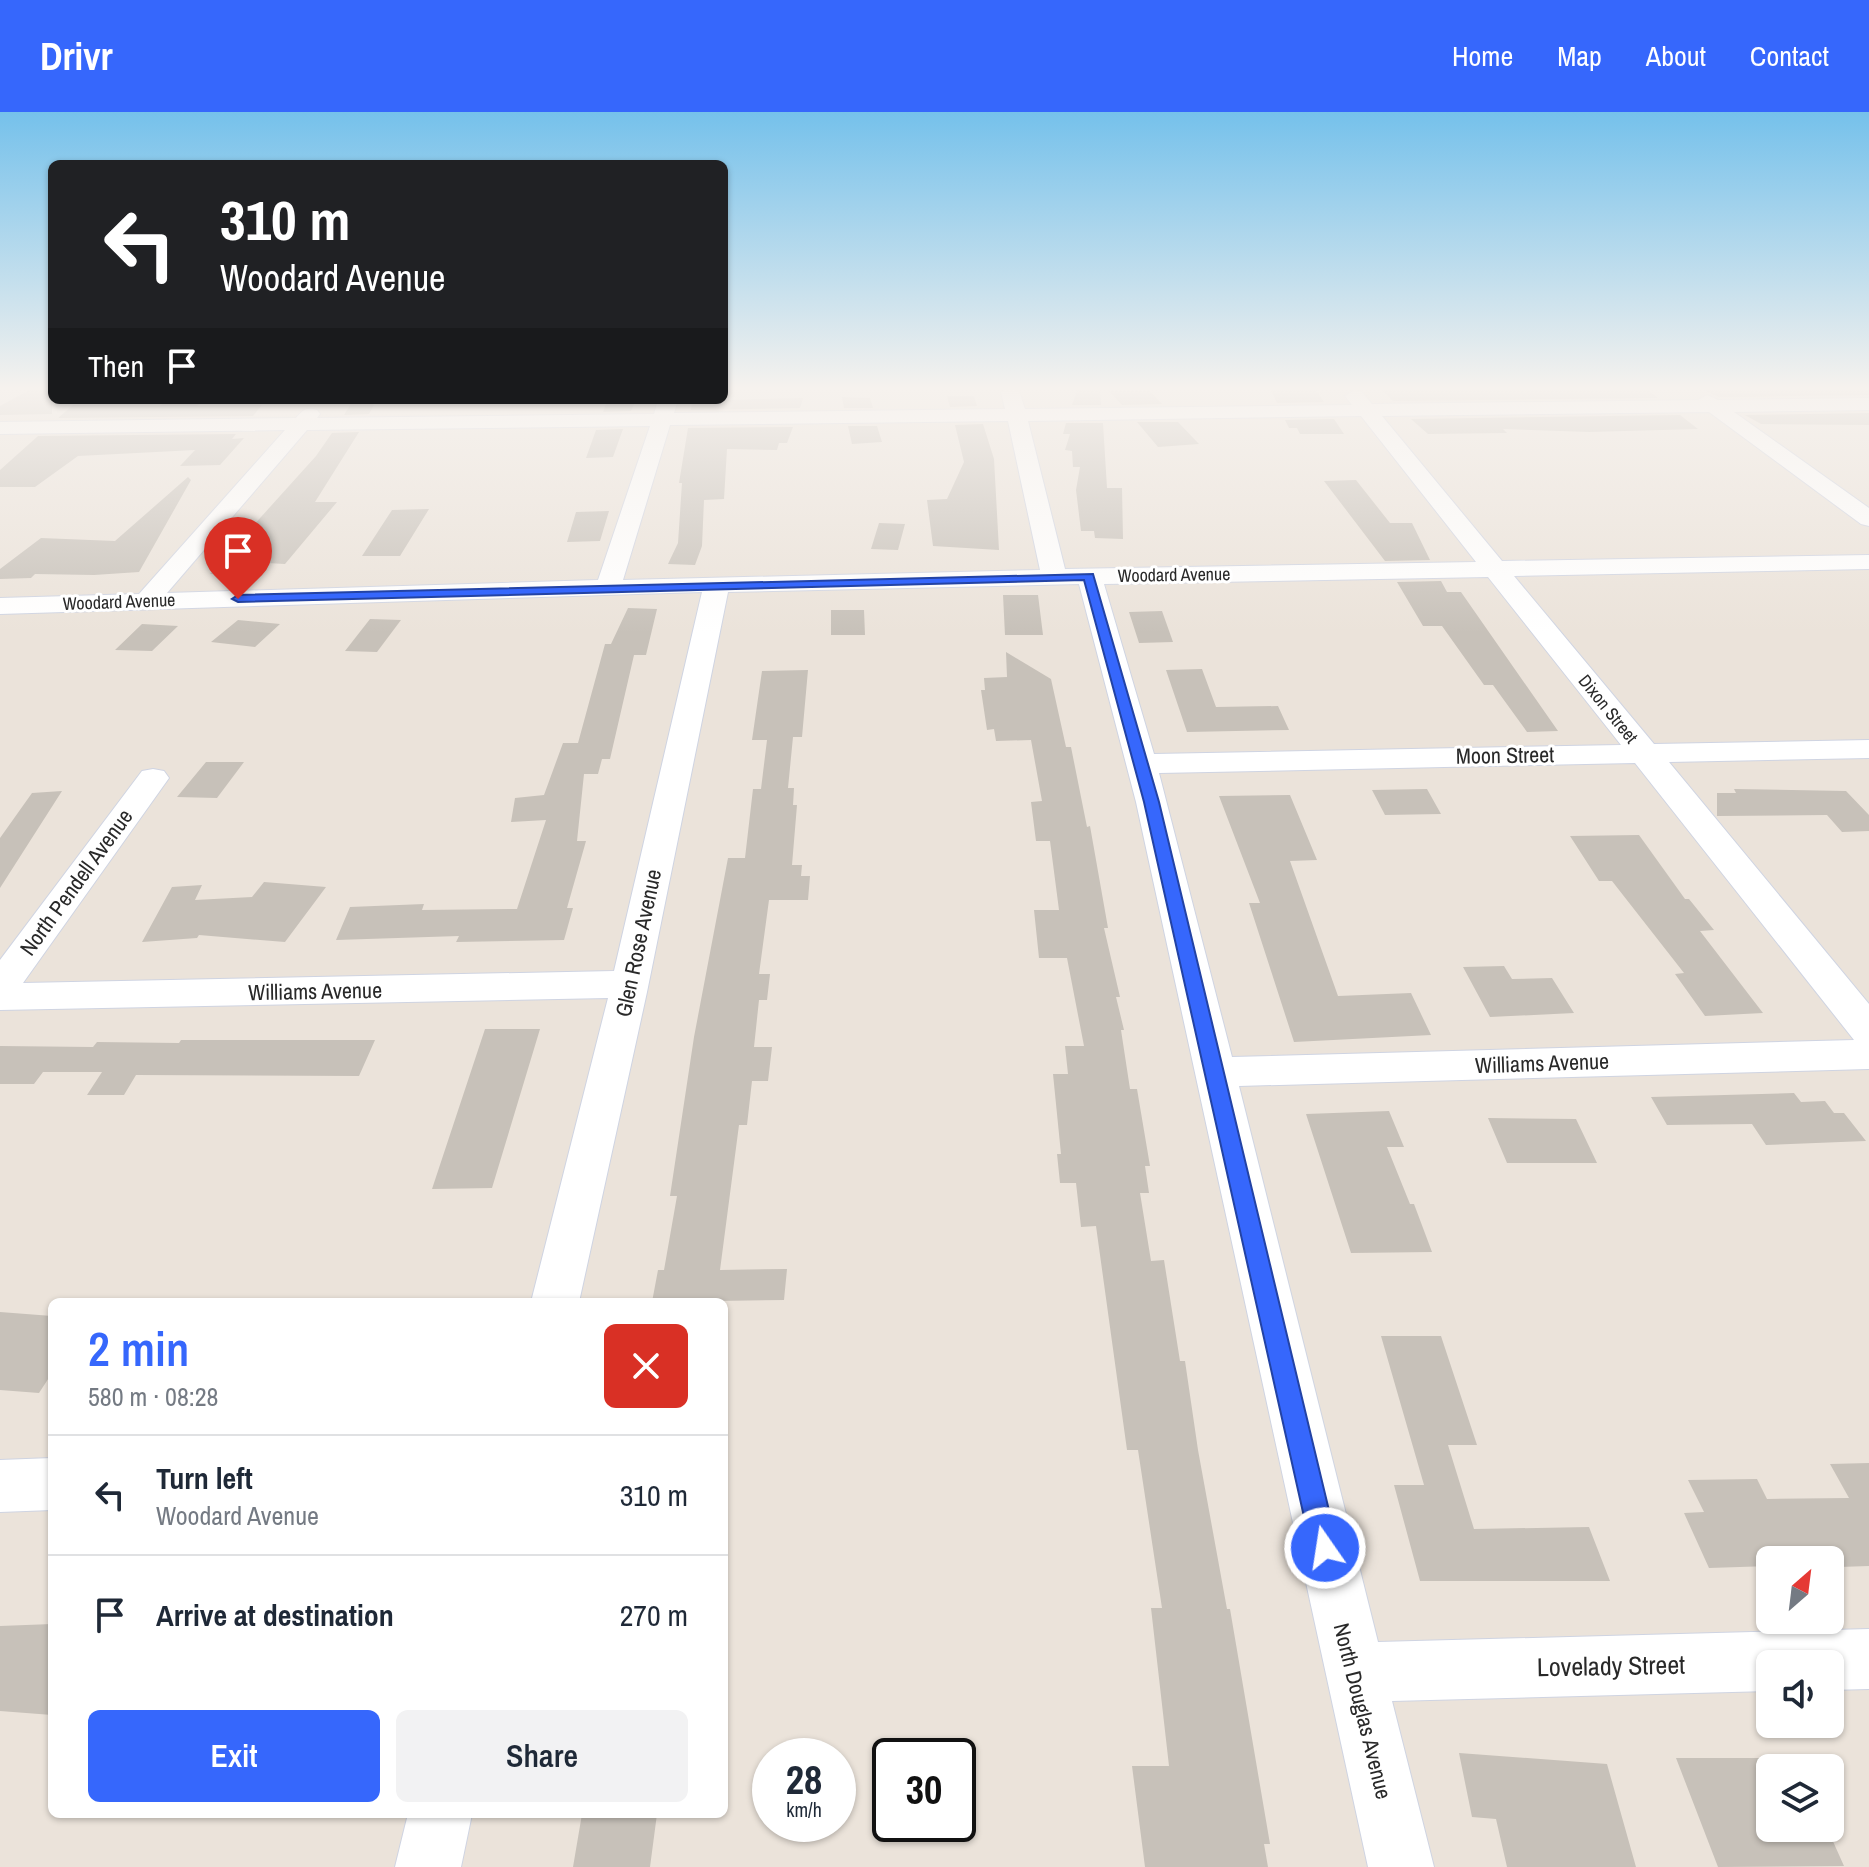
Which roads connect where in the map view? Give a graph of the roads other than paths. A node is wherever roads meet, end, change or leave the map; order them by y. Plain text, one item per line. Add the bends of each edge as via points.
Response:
1 (261, 470) edge
2 (645, 470) edge
3 (1035, 470) edge
4 (1415, 470) edge
5 (1802, 470) edge
6 (1869, 519) edge
7 (1869, 562) edge
8 (1496, 569) junction
9 (1071, 576) junction
10 (717, 584) junction
11 (608, 587) junction
12 (146, 602) junction
13 (0, 606) edge
14 (1869, 749) edge
15 (1642, 752) junction
16 (1142, 764) junction
17 (153, 778) dead end
18 (629, 984) junction
19 (0, 987) edge
20 (0, 997) edge
21 (1869, 1031) edge
22 (1869, 1054) edge
23 (1216, 1072) junction
24 (556, 1298) edge
25 (48, 1484) edge
26 (0, 1486) edge
27 (1869, 1659) edge
28 (1353, 1672) junction
29 (439, 1818) edge
30 (428, 1867) edge
31 (1401, 1867) edge

1 - 12 street
2 - 11 street
3 - 9 street, North Douglas Avenue
4 - 8 street, Dixon Street
5 - 6 street
7 - 8 street, Woodard Avenue
8 - 9 street, Woodard Avenue
8 - 15 street, Dixon Street
9 - 10 street, Woodard Avenue
9 - 16 street, North Douglas Avenue
10 - 11 street, Woodard Avenue
10 - 18 street, Glen Rose Avenue
11 - 12 street, Woodard Avenue
12 - 13 street, Woodard Avenue
14 - 15 street, Moon Street
15 - 16 street, Moon Street
15 - 21 street, Dixon Street
16 - 23 street, North Douglas Avenue
17 - 19 street, North Pendell Avenue
18 - 20 street, Williams Avenue
18 - 24 street, Glen Rose Avenue
22 - 23 street, Williams Avenue
23 - 28 street, North Douglas Avenue
25 - 26 street
27 - 28 street, Lovelady Street
28 - 31 street, North Douglas Avenue
29 - 30 street

